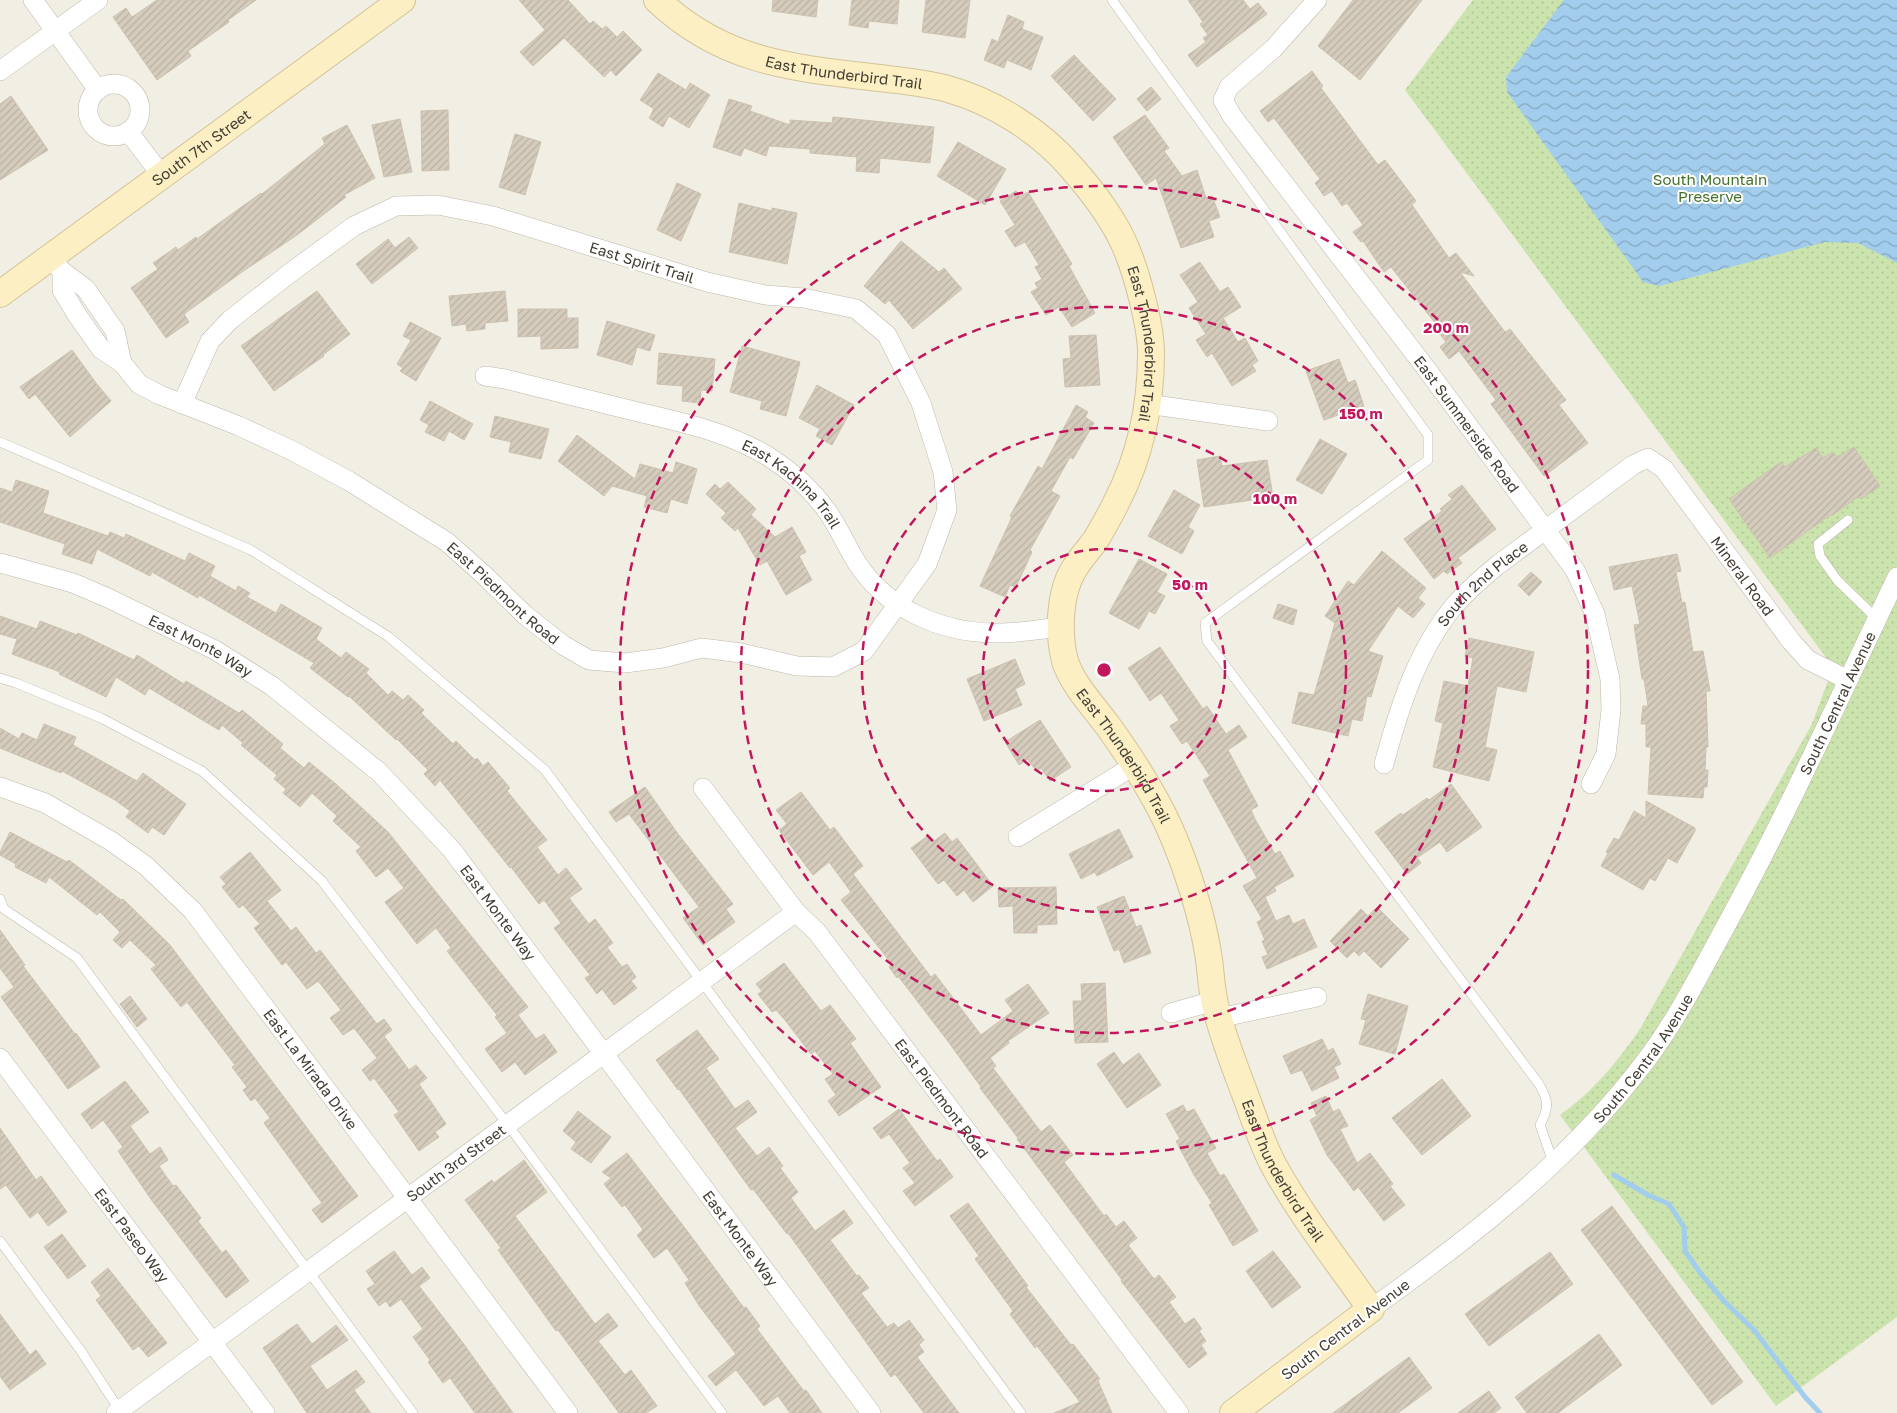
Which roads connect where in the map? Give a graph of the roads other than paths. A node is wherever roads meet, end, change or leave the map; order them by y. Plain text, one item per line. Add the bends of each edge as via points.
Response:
1 (33, 0) edge
2 (98, 0) edge
3 (402, 0) edge
4 (657, 0) edge
5 (1112, 0) edge
6 (1311, 2) edge
7 (56, 32) junction
8 (0, 71) edge
9 (98, 90) junction
10 (128, 131) junction
11 (162, 176) junction
12 (56, 264) junction
13 (0, 294) edge
14 (485, 376) dead end
15 (182, 404) junction
16 (1147, 404) junction
17 (1268, 420) dead end
18 (0, 442) edge
19 (1648, 458) joint
20 (1848, 520) dead end
21 (1546, 529) junction
22 (0, 563) edge
23 (1897, 577) edge
24 (897, 604) junction
25 (1877, 618) junction
26 (1061, 627) junction
27 (0, 678) edge
28 (1848, 680) junction
29 (1384, 764) dead end
30 (1135, 765) junction
31 (1591, 784) dead end
32 (0, 787) edge
33 (703, 788) dead end
34 (1018, 838) dead end
35 (0, 899) edge
36 (796, 912) junction
37 (701, 982) junction
38 (1317, 997) dead end
39 (1216, 1010) junction
40 (1170, 1013) dead end
41 (604, 1054) junction
42 (0, 1058) edge
43 (508, 1125) junction
44 (1554, 1162) junction
45 (408, 1198) junction
46 (0, 1241) edge
47 (308, 1271) junction
48 (1371, 1309) junction
49 (212, 1342) junction
50 (119, 1412) edge
51 (265, 1413) edge
52 (413, 1413) edge
53 (568, 1413) edge
54 (722, 1413) edge
55 (871, 1413) edge
56 (1020, 1413) edge
57 (1178, 1413) edge
58 (1233, 1413) edge

1 - 7 street
2 - 7 street
3 - 11 street, South 7th Street
4 - 16 street, East Thunderbird Trail via 696,30 736,51 804,69 951,90 980,100 1016,120 1047,143 1069,164 1102,205 1127,250 1142,297 1151,350
5 - 44 lane via 1428,435 1428,460 1205,623 1207,641 1539,1084 1546,1096 1547,1111 1540,1125
6 - 21 street, East Summerside Road via 1273,49 1229,87 1223,100
7 - 8 street
7 - 9 street
9 - 10 street via 88,107 93,125 109,136 119,136
9 - 10 street via 111,85 121,86 136,97 139,117
10 - 11 street
11 - 12 street, South 7th Street
12 - 13 street, South 7th Street
12 - 15 street, East Piedmont Road via 62,290 86,308 101,349 122,362 139,384
14 - 24 street, East Kachina Trail via 681,422 748,444 790,472 810,491 826,511 858,565
15 - 24 street, East Piedmont Road via 291,450 349,481 439,537 484,574 525,615 563,645 589,660 625,663 702,648 741,652 797,666 833,667 864,651
15 - 24 street, East Spirit Trail via 210,341 230,320 354,226 396,206 438,205 493,216 707,282 856,309 887,335 921,403 943,472 946,510 927,564
16 - 17 street
16 - 26 street, East Thunderbird Trail via 1140,444 1124,485 1096,540 1072,572 1061,608
18 - 37 lane via 251,550 389,637 545,770
19 - 21 street, South 2nd Place via 1633,465
19 - 28 street, Mineral Road via 1664,469 1808,660
20 - 25 lane via 1818,544 1820,556 1838,580
21 - 29 street, South 2nd Place via 1480,580 1454,606 1435,632 1409,685
21 - 31 street, East Summerside Road via 1575,570 1595,614 1610,679 1611,710 1606,754
22 - 41 street, East Monte Way via 73,584 108,598 215,650 272,686 327,729 379,772 452,850
23 - 25 street, South Central Avenue
24 - 26 street, East Kachina Trail via 929,622 948,627 994,633
25 - 28 street, South Central Avenue
26 - 30 street, East Thunderbird Trail via 1066,664
27 - 43 lane via 101,718 202,771 322,881
28 - 44 street, South Central Avenue via 1748,887 1687,997 1645,1063
30 - 34 street
30 - 39 street, East Thunderbird Trail via 1170,827 1189,878 1208,949
32 - 45 street, East La Mirada Drive via 45,803 111,841 146,866 193,911
33 - 36 street, East Piedmont Road
35 - 47 lane via 4,909 77,958
36 - 37 street, South 3rd Street
36 - 57 street, East Piedmont Road via 817,932
37 - 41 street, South 3rd Street
37 - 56 lane
38 - 39 street
39 - 40 street
39 - 48 street, East Thunderbird Trail via 1254,1122 1272,1162 1303,1214
41 - 43 street, South 3rd Street
41 - 55 street, East Monte Way
42 - 49 street, East Paseo Way
43 - 45 street, South 3rd Street
43 - 54 lane
44 - 48 street, South Central Avenue via 1502,1210
45 - 47 street, South 3rd Street
45 - 53 street, East La Mirada Drive
46 - 50 lane via 81,1351
47 - 49 street, South 3rd Street
47 - 52 lane
48 - 58 street, South Central Avenue
49 - 50 street, South 3rd Street
49 - 51 street, East Paseo Way

